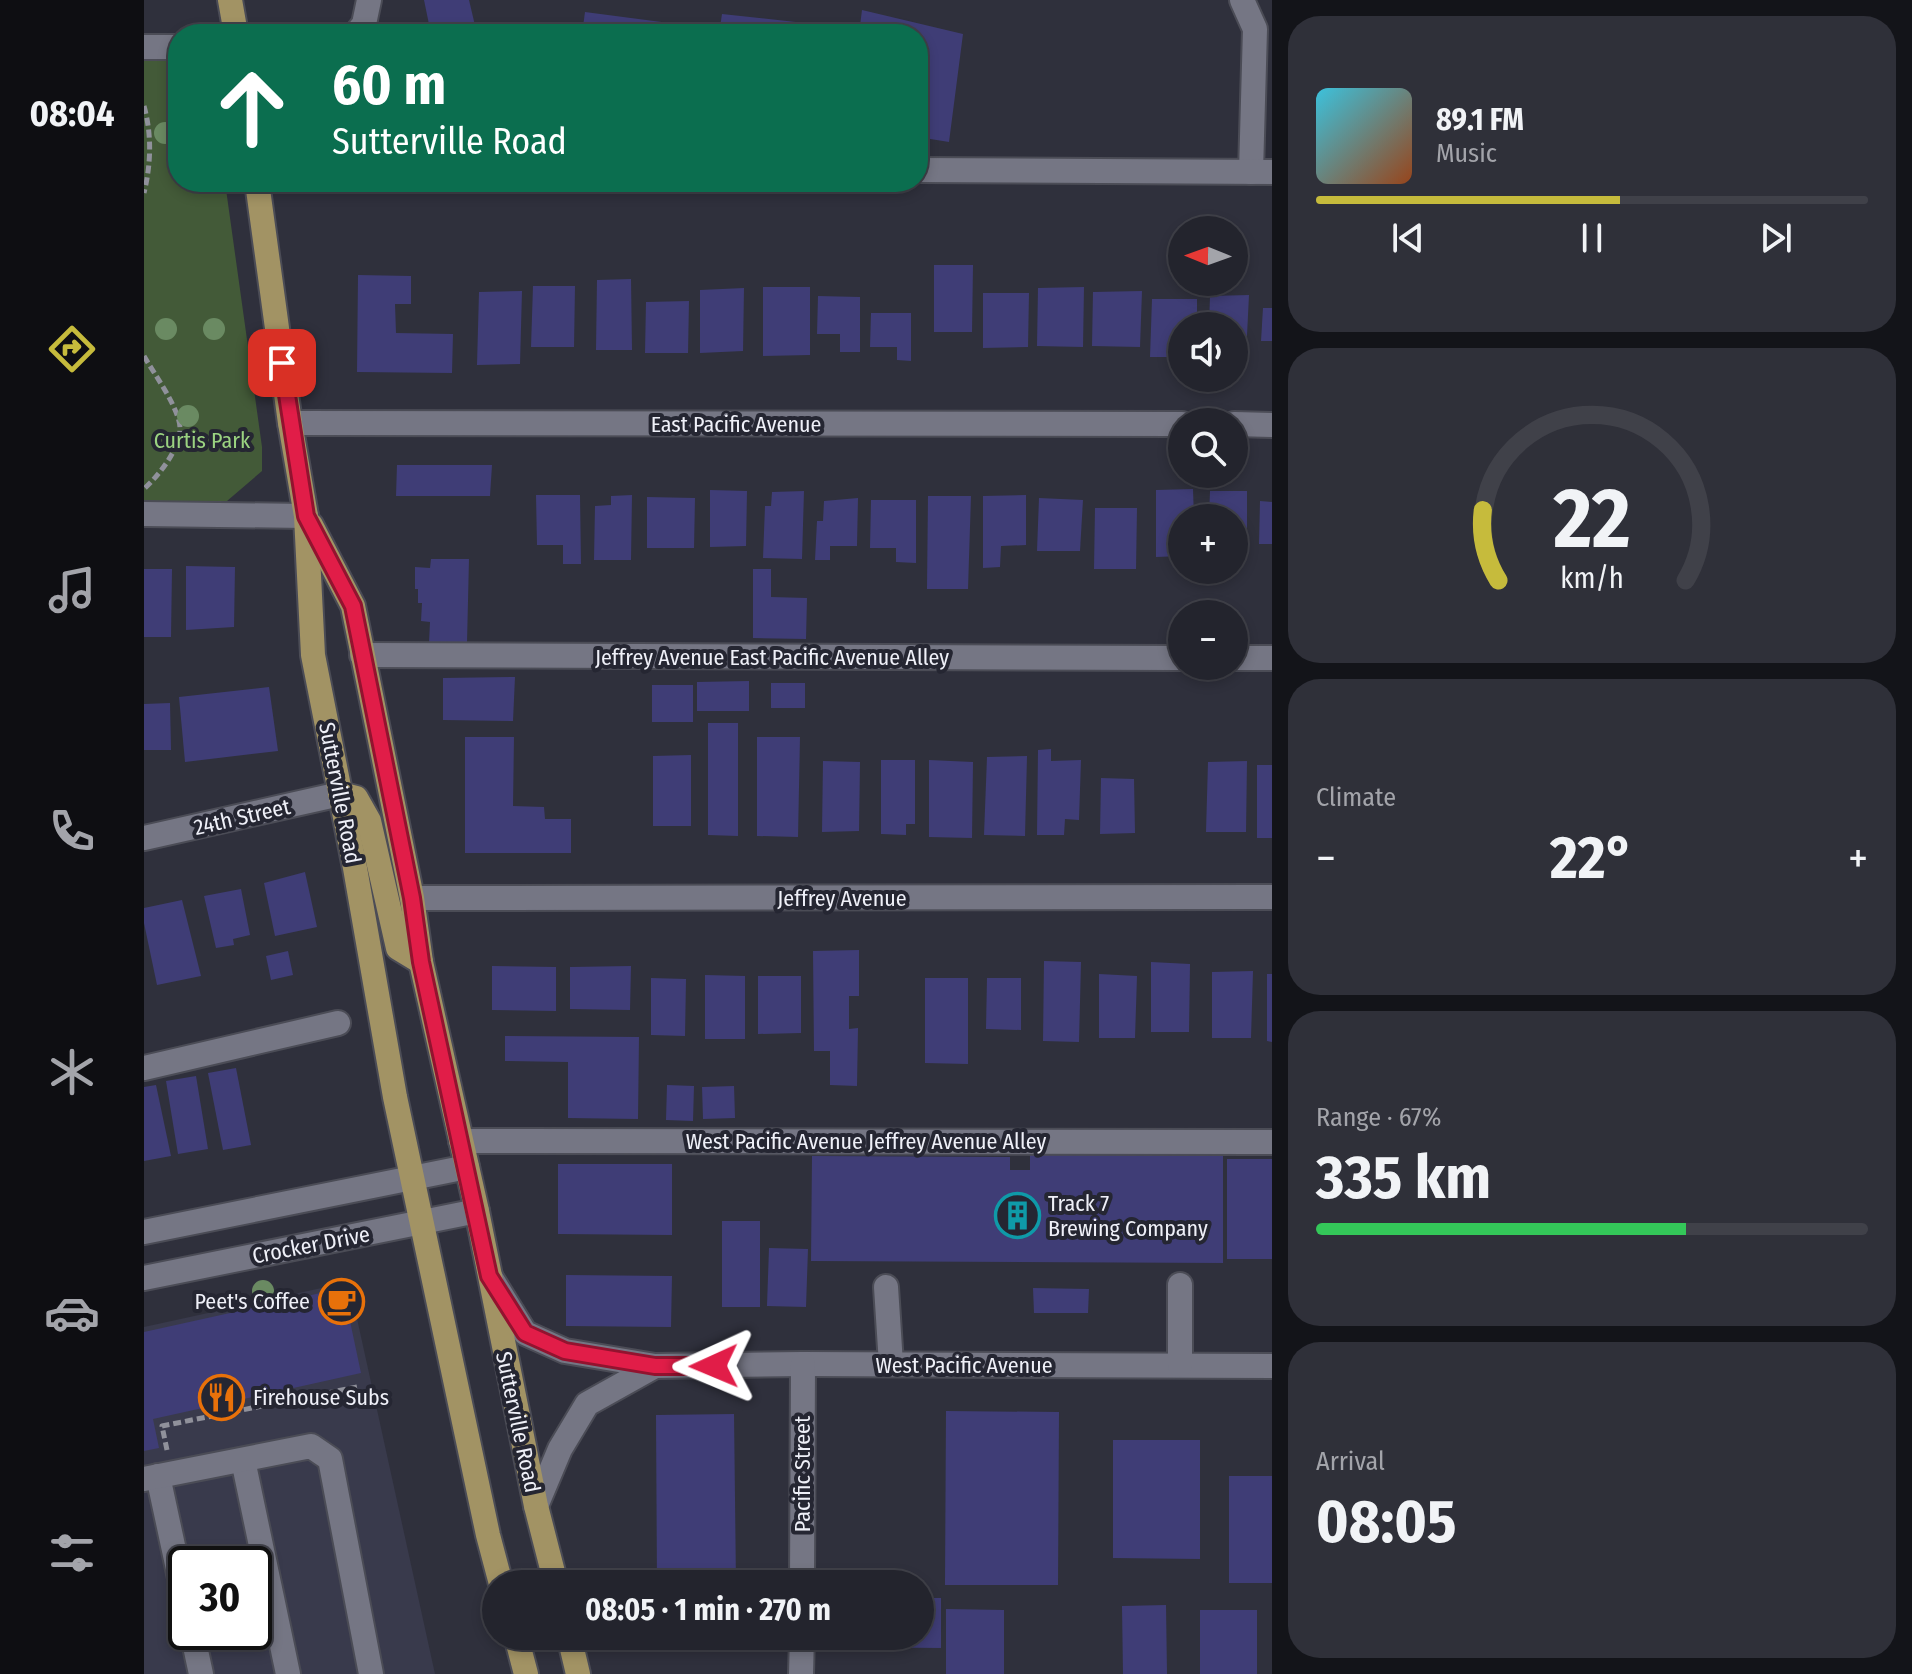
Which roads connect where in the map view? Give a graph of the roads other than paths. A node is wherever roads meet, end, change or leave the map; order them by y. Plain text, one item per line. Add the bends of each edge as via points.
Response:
1 (230, 0) edge
2 (369, 0) edge
3 (1242, 0) edge
4 (234, 24) edge
5 (364, 24) edge
6 (144, 47) edge
7 (168, 47) edge
8 (928, 170) edge
9 (1262, 172) edge
10 (258, 192) edge
11 (290, 423) junction
12 (1168, 424) edge
13 (1248, 424) edge
14 (1272, 425) edge
15 (144, 514) edge
16 (306, 516) junction
17 (362, 655) junction
18 (1168, 658) edge
19 (1248, 658) edge
20 (1272, 658) edge
21 (340, 794) junction
22 (144, 838) edge
23 (1272, 897) edge
24 (412, 898) junction
25 (421, 962) junction
26 (338, 1023) dead end
27 (144, 1068) edge
28 (461, 1141) junction
29 (1272, 1142) edge
30 (467, 1167) junction
31 (412, 1179) junction
32 (477, 1211) junction
33 (423, 1224) junction
34 (144, 1232) edge
35 (489, 1276) junction
36 (144, 1278) edge
37 (1180, 1285) dead end
38 (886, 1287) dead end
39 (803, 1364) junction
40 (891, 1364) junction
41 (1180, 1365) junction
42 (655, 1366) junction
43 (1272, 1366) edge
44 (243, 1460) junction
45 (153, 1469) edge
46 (536, 1506) junction
47 (172, 1546) edge
48 (497, 1570) edge
49 (552, 1570) edge
50 (802, 1570) edge
51 (196, 1650) edge
52 (520, 1650) edge
53 (572, 1650) edge
54 (802, 1650) edge
55 (201, 1674) edge
56 (288, 1674) edge
57 (371, 1674) edge
58 (526, 1674) edge
59 (578, 1674) edge
60 (801, 1674) edge

1 - 4 main road
2 - 5 street
3 - 9 street via 1255,29
6 - 7 street
8 - 9 street
10 - 11 main road, Sutterville Road
11 - 12 street, East Pacific Avenue
11 - 16 main road, Sutterville Road
13 - 14 street
15 - 16 street
16 - 17 main road, Sutterville Road via 353,606
16 - 21 main road, Sutterville Road via 313,655
17 - 18 street, Jeffrey Avenue East Pacific Avenue Alley
17 - 24 main road, Sutterville Road
19 - 20 street
21 - 22 street, 24th Street
21 - 25 main road via 356,798 369,821 398,948
21 - 31 main road, Sutterville Road
23 - 24 street, Jeffrey Avenue
24 - 25 main road, Sutterville Road
25 - 28 main road, Sutterville Road
26 - 27 street
28 - 29 street, West Pacific Avenue Jeffrey Avenue Alley
28 - 30 main road, Sutterville Road
30 - 31 street, Crocker Drive
30 - 32 main road, Sutterville Road
31 - 33 main road, Sutterville Road
31 - 34 street, Crocker Drive
32 - 33 street, Crocker Drive
32 - 35 main road, Sutterville Road
33 - 36 street, Crocker Drive
33 - 48 main road, Sutterville Road
35 - 42 street, West Pacific Avenue via 525,1333 565,1351
35 - 46 main road, Sutterville Road
37 - 41 street
38 - 40 street
39 - 40 street, West Pacific Avenue
39 - 42 street, West Pacific Avenue
39 - 50 street, Pacific Street
40 - 41 street, West Pacific Avenue
41 - 43 street, West Pacific Avenue
42 - 46 street, West Pacific Avenue via 587,1404 560,1449
44 - 45 street
44 - 56 street
44 - 57 street via 311,1446 330,1459
45 - 47 street
46 - 49 main road, Sutterville Road
51 - 55 street
52 - 58 main road
53 - 59 main road
54 - 60 street

